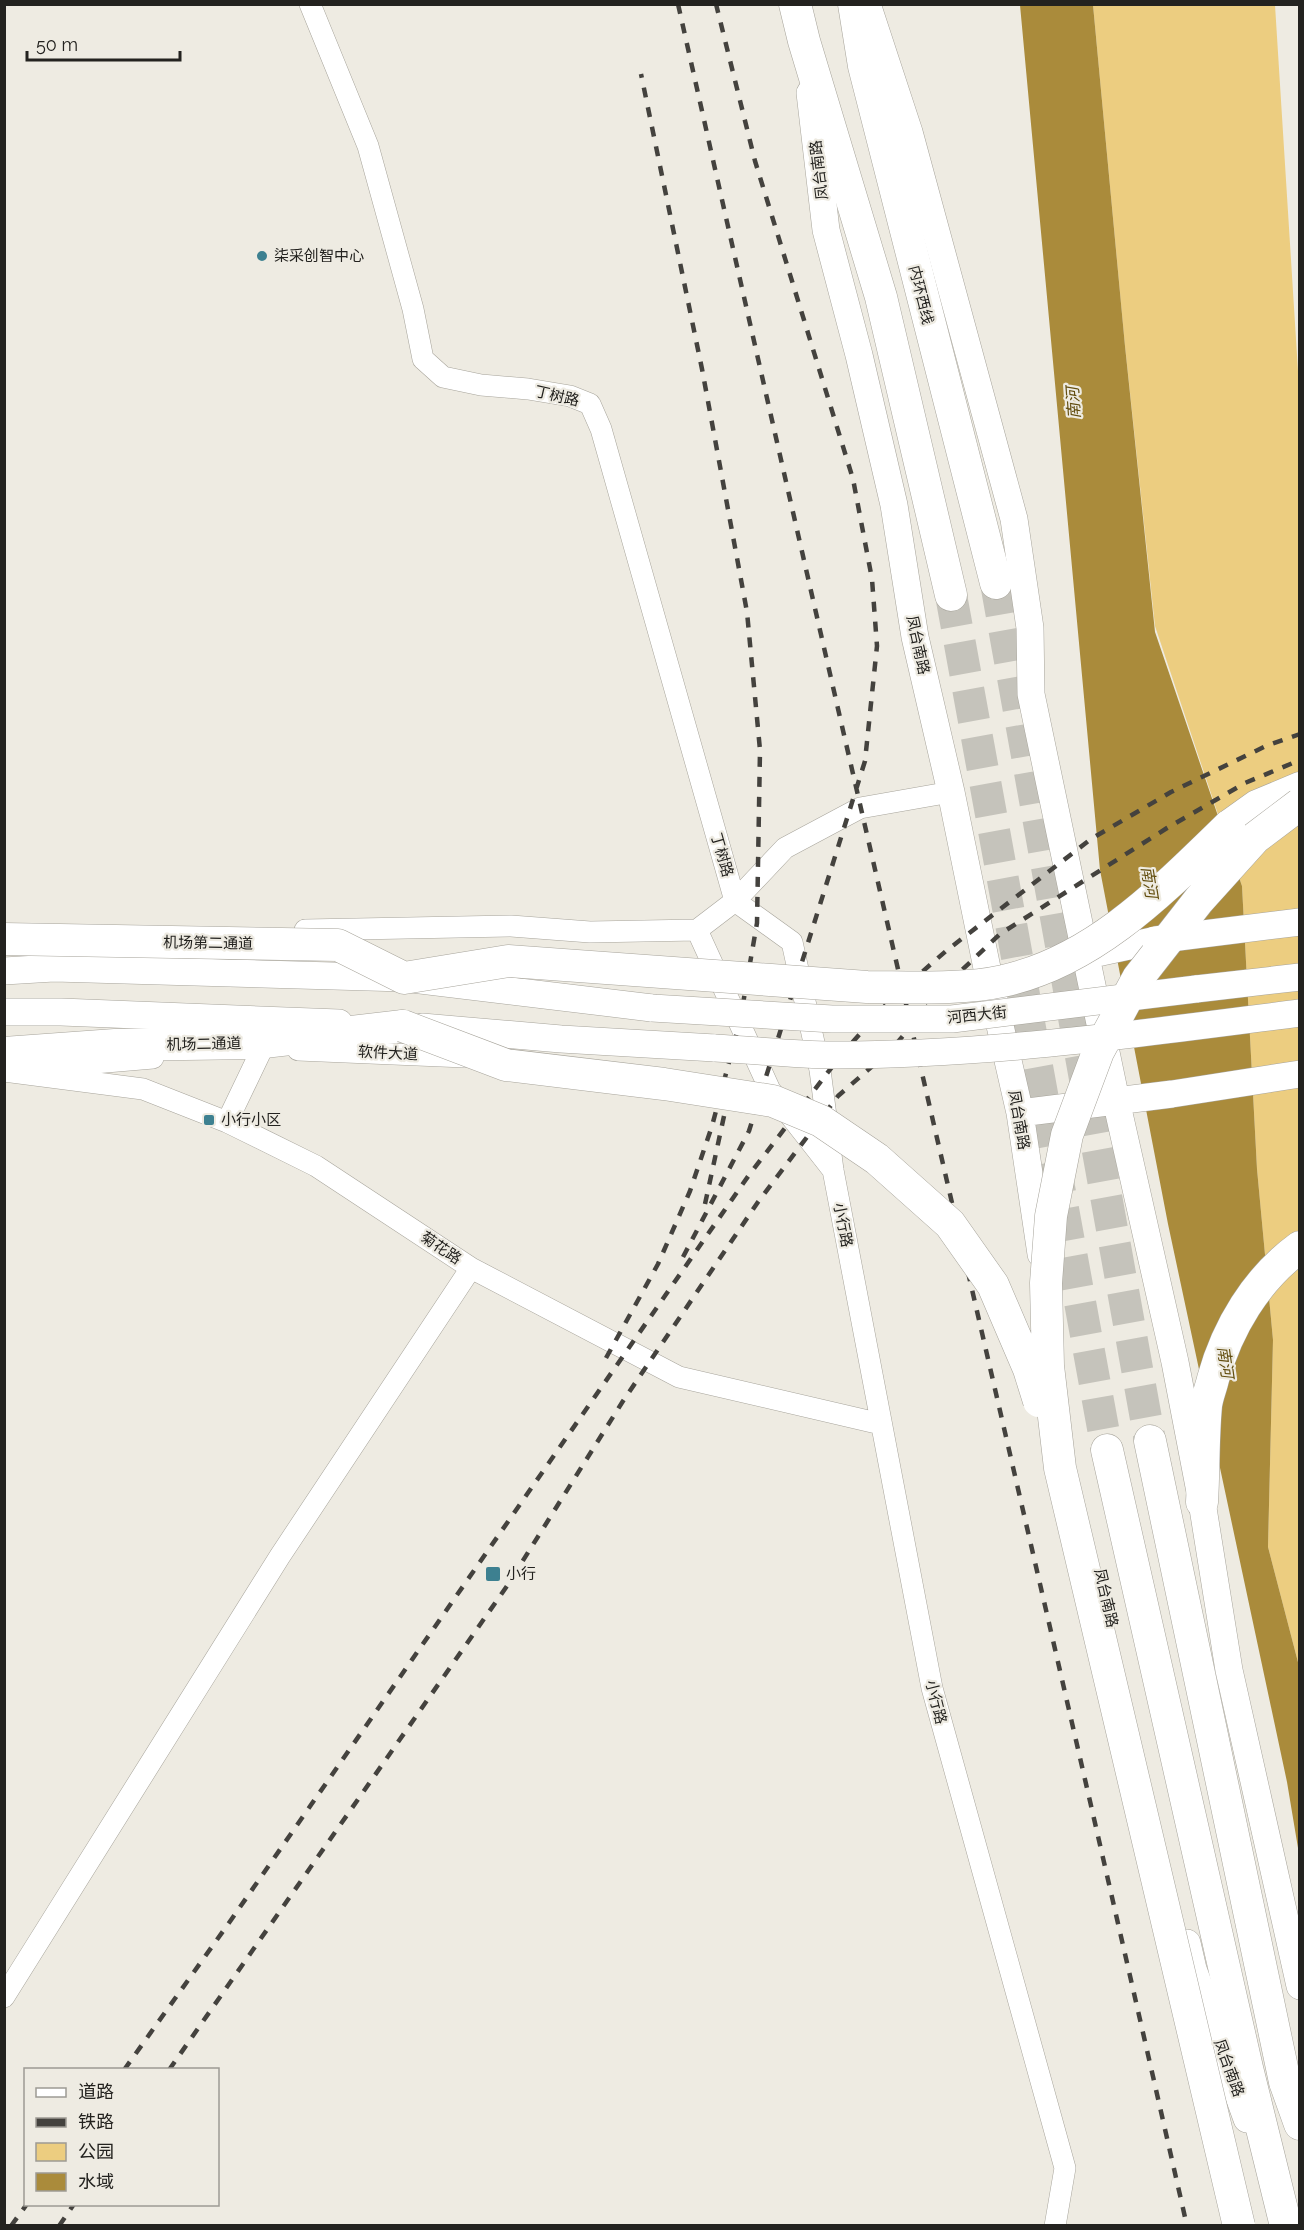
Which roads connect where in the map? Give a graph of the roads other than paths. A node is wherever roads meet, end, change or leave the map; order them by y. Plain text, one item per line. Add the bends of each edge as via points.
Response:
1 (310, 4) edge
2 (795, 4) edge
3 (854, 4) edge
4 (867, 4) edge
5 (804, 41) junction
6 (996, 583) tunnel mouth
7 (951, 595) tunnel mouth
8 (1299, 788) edge
9 (951, 792) junction
10 (1299, 804) edge
11 (735, 901) junction
12 (1299, 922) edge
13 (697, 930) junction
14 (4, 939) edge
15 (4, 945) edge
16 (1086, 956) junction
17 (4, 971) edge
18 (988, 973) junction
19 (1299, 977) edge
20 (404, 978) junction
21 (4, 1012) edge
22 (1299, 1013) edge
23 (403, 1026) junction
24 (262, 1049) junction
25 (4, 1053) edge
26 (4, 1071) edge
27 (1299, 1074) edge
28 (770, 1090) junction
29 (1116, 1100) junction
30 (1020, 1113) junction
31 (227, 1122) junction
32 (833, 1170) junction
33 (1299, 1247) edge
34 (471, 1268) junction
35 (881, 1424) junction
36 (1150, 1441) tunnel mouth
37 (1107, 1450) tunnel mouth
38 (1060, 1468) junction
39 (1202, 1502) junction
40 (1299, 1986) edge
41 (4, 1996) edge
42 (1299, 2124) edge
43 (1055, 2226) edge
44 (1239, 2226) edge
45 (1286, 2226) edge

1 - 11 street, 丁树路 via 368,146 423,359 443,377 570,396 590,404 601,429
2 - 5 highway, 凤台南路
3 - 6 highway, 内环西线 via 864,66
4 - 16 main road via 909,132 1014,519 1030,628 1030,694
5 - 7 highway via 881,297
5 - 9 main road, 凤台南路 via 826,230 894,505 915,637
8 - 20 highway, bridge via 1257,806 1229,826 1139,909 1099,939 1033,972 1002,981 867,987 508,961
9 - 11 street via 860,808 785,848
9 - 18 main road, 凤台南路
10 - 38 highway, bridge via 1255,838 1199,900 1138,978 1098,1052 1067,1134 1051,1216 1046,1284 1048,1366
11 - 13 street
11 - 32 street, 小行路 via 792,942 820,1070
12 - 16 main road, bridge via 1152,941
13 - 15 street via 590,932 511,926 229,931
13 - 28 street, 小行路
14 - 20 highway, 机场第二通道, bridge via 338,945
16 - 18 main road
16 - 29 main road
17 - 20 main road via 54,968
18 - 30 main road, 凤台南路
19 - 20 main road, 河西大街, bridge via 952,1019 832,1019 652,1008
21 - 23 main road, 软件大道
22 - 23 main road, 软件大道, bridge via 1083,1040 937,1053 831,1055
23 - 25 highway, 机场二通道 via 255,1043 115,1045
23 - 38 highway, bridge via 506,1065 773,1101 821,1121 877,1159 950,1224 993,1285 1029,1369
24 - 26 street, 软件大道
24 - 28 street, 软件大道 via 663,1069
24 - 31 street
26 - 31 street, 菊花路 via 143,1089
27 - 29 main road
28 - 32 street, 小行路
29 - 30 main road
29 - 39 main road
30 - 45 main road, 凤台南路 via 1077,1476 1193,1969
31 - 34 street, 菊花路 via 316,1166
32 - 35 street, 小行路
33 - 39 highway via 1256,1290 1231,1328 1218,1362 1206,1404
34 - 35 street, 菊花路 via 679,1377
34 - 41 street via 280,1556
35 - 43 street, 小行路 via 932,1688 1065,2168
36 - 42 highway via 1285,2082
37 - 45 highway, 凤台南路
38 - 44 highway, bridge
39 - 40 main road via 1228,1670

